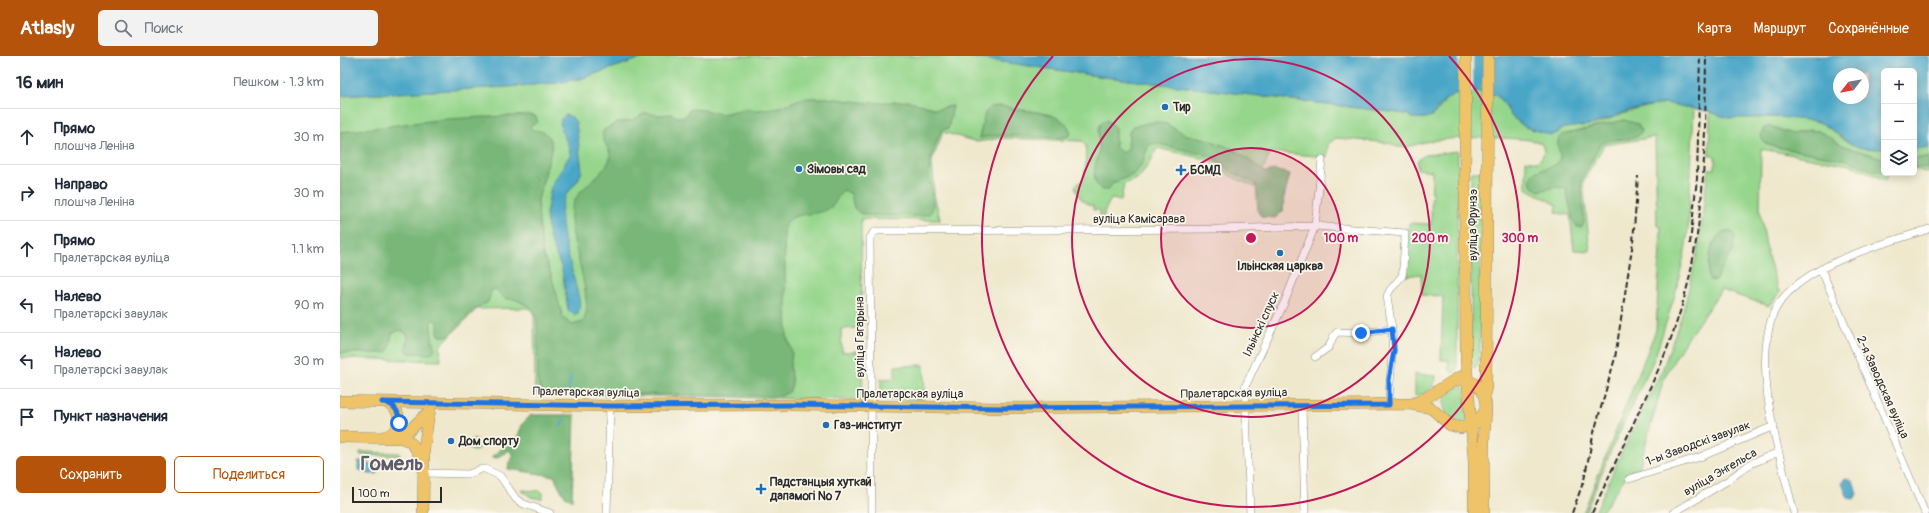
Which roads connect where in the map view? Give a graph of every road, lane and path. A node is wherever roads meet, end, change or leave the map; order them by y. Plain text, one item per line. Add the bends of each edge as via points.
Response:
1 (1466, 56) edge
2 (1488, 56) edge
3 (1322, 160) dead end
4 (1315, 226) junction
5 (1929, 229) edge
6 (873, 233) joint
7 (1821, 269) junction
8 (1392, 329) junction
9 (1315, 357) dead end
10 (1466, 360) junction
11 (1467, 380) junction
12 (1450, 384) junction
13 (1484, 395) junction
14 (340, 401) edge
15 (382, 402) junction
16 (410, 402) junction
17 (437, 404) junction
18 (1246, 405) junction
19 (1389, 405) junction
20 (1415, 405) junction
21 (610, 406) junction
22 (1302, 406) junction
23 (871, 407) junction
24 (429, 412) junction
25 (1485, 412) junction
26 (1444, 419) junction
27 (417, 422) junction
28 (1472, 426) junction
29 (1774, 426) junction
30 (340, 437) edge
31 (381, 438) junction
32 (401, 438) junction
33 (424, 449) junction
34 (1780, 452) junction
35 (1474, 462) junction
36 (423, 471) junction
37 (1629, 479) dead end
38 (1676, 512) edge
39 (423, 513) edge
40 (550, 513) edge
41 (607, 513) edge
42 (872, 513) edge
43 (1250, 513) edge
44 (1305, 513) edge
45 (1474, 513) edge
46 (1484, 513) edge
47 (1794, 513) edge
48 (1925, 513) edge

1 - 10 main road, вуліца Фрунзэ
2 - 13 main road, вуліца Фрунзэ
3 - 4 street, Ільінскі спуск
4 - 6 street, вуліца Камісарава
4 - 8 street, вуліца Камісарава via 1405,233 1402,276 1387,296
4 - 18 street, Ільінскі спуск via 1285,301 1247,381
5 - 7 street via 1852,255
6 - 23 street, вуліца Гагарына via 870,238
7 - 29 street via 1797,285 1779,303 1772,316 1766,354 1768,401
7 - 48 street, 2-я Заводская вуліца
8 - 9 street via 1361,333 1337,332 1329,347
8 - 19 street via 1394,350 1389,380
10 - 11 main road, вуліца Фрунзэ
10 - 12 main road via 1463,372
11 - 12 main road
11 - 13 main road via 1474,383
11 - 28 main road, вуліца Фрунзэ
12 - 20 main road, Пралетарская вуліца
12 - 26 main road via 1438,400 1440,413
13 - 25 main road, вуліца Фрунзэ
14 - 15 main road, Пралетарская вуліца
15 - 16 main road, Пралетарская вуліца
15 - 31 main road via 393,406 399,419 394,432
16 - 17 main road, Пралетарская вуліца
16 - 27 main road
17 - 21 main road, Пралетарская вуліца
17 - 24 main road
18 - 22 main road, Пралетарская вуліца
18 - 23 main road, Пралетарская вуліца
18 - 43 street, Ільінскі спуск
19 - 20 main road, Пралетарская вуліца
19 - 22 main road, Пралетарская вуліца
20 - 26 main road, Пралетарская вуліца via 1431,408
20 - 35 main road, вуліца Фрунзэ via 1432,413 1444,426 1464,437 1469,444
21 - 23 main road, Пралетарская вуліца
21 - 41 street
22 - 44 street
23 - 42 street, вуліца Гагарына
24 - 27 main road
24 - 33 main road
25 - 28 main road
25 - 46 main road, вуліца Фрунзэ
26 - 28 main road, Пралетарская вуліца via 1455,427
27 - 32 main road
27 - 33 main road
28 - 35 main road, вуліца Фрунзэ
29 - 34 street
29 - 37 street, 1-ы Заводскі завулак via 1700,457
30 - 31 main road
31 - 32 main road
32 - 36 main road via 417,449
33 - 36 main road
34 - 38 street, вуліца Энгельса via 1750,464
34 - 47 street
35 - 45 main road, вуліца Фрунзэ
36 - 39 main road
36 - 40 street via 469,474 486,469 500,476 516,499

